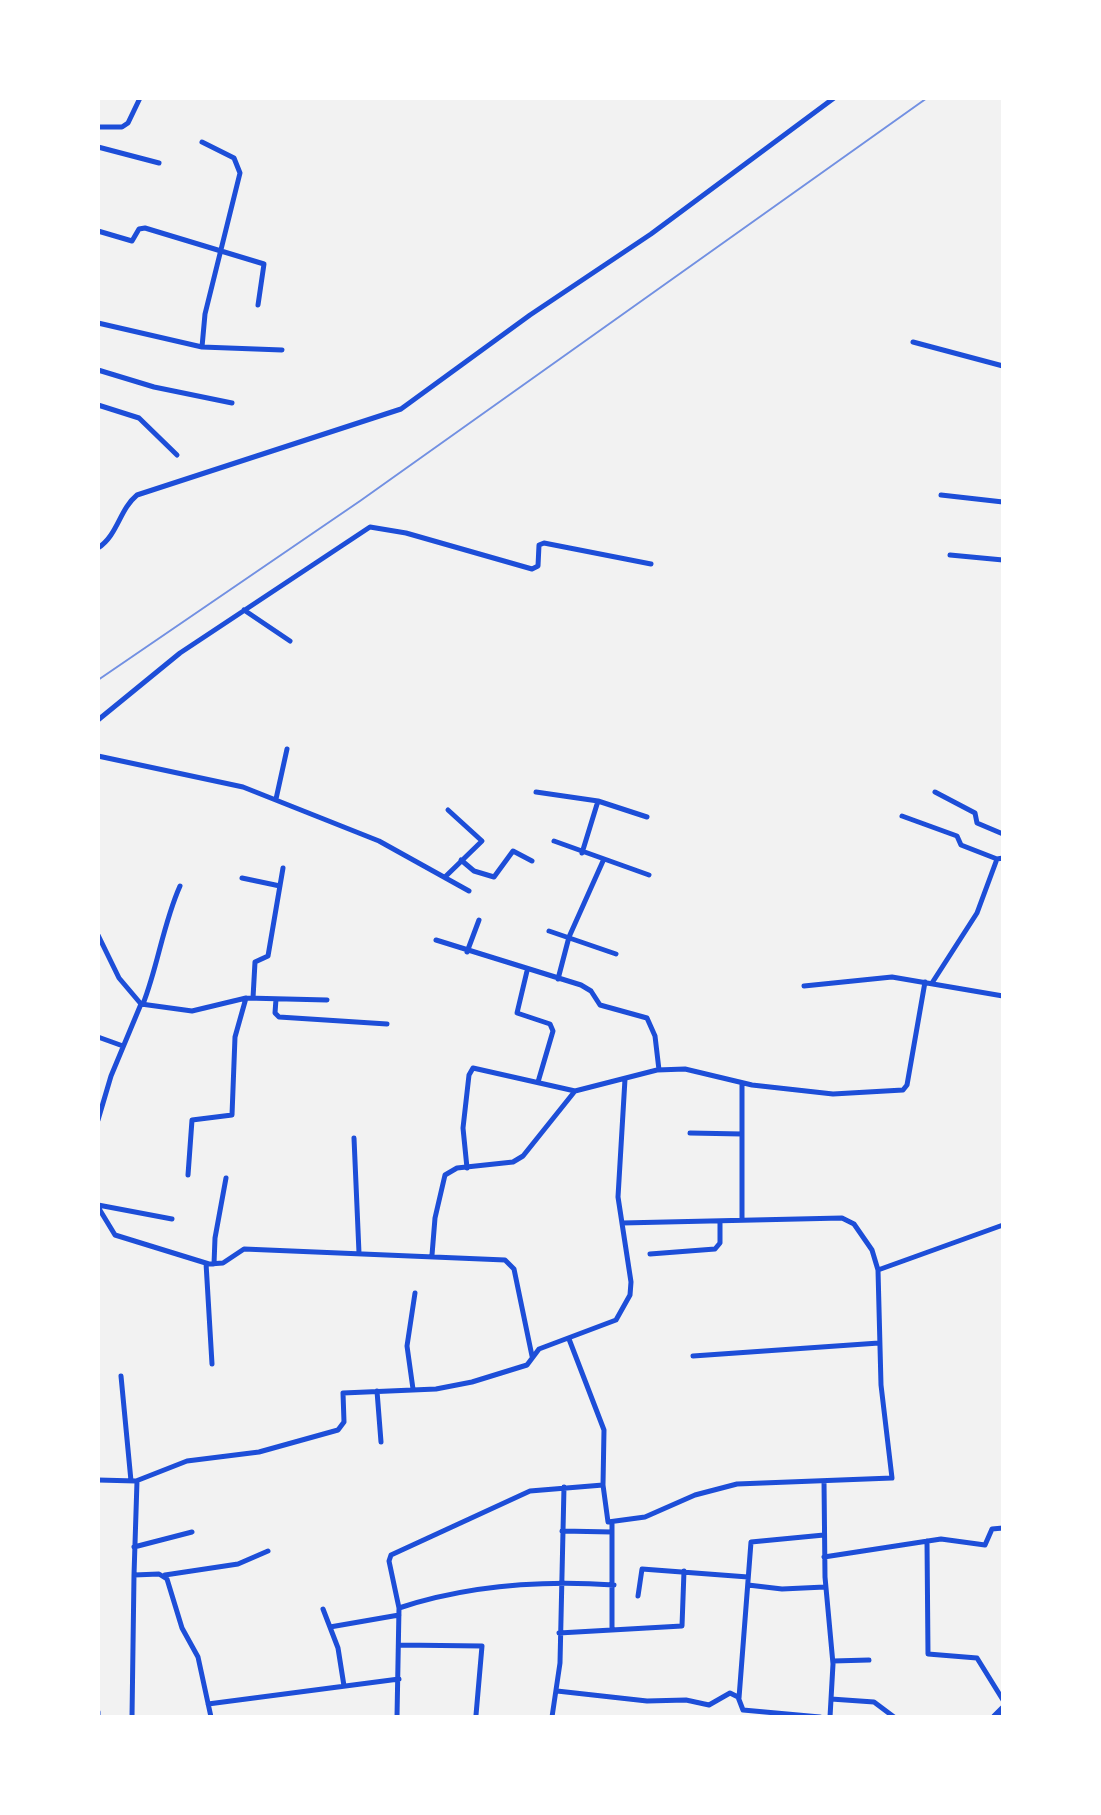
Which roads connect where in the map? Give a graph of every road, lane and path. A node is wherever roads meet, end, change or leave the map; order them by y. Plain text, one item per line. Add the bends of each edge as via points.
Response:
1 (140, 98) edge
2 (834, 98) edge
3 (98, 127) edge
4 (202, 142) dead end
5 (98, 147) edge
6 (159, 163) dead end
7 (98, 231) edge
8 (221, 251) junction
9 (258, 305) dead end
10 (98, 323) edge
11 (913, 342) dead end
12 (202, 347) junction
13 (282, 350) dead end
14 (1003, 366) edge
15 (98, 370) edge
16 (232, 403) dead end
17 (98, 405) edge
18 (177, 455) dead end
19 (941, 495) dead end
20 (1003, 502) edge
21 (98, 548) edge
22 (950, 555) dead end
23 (1003, 560) edge
24 (651, 564) dead end
25 (244, 610) junction
26 (290, 641) dead end
27 (98, 720) edge
28 (287, 749) dead end
29 (98, 756) edge
30 (536, 792) dead end
31 (935, 792) dead end
32 (276, 799) junction
33 (598, 801) junction
34 (448, 810) dead end
35 (902, 816) dead end
36 (647, 817) dead end
37 (1003, 834) edge
38 (554, 841) dead end
39 (582, 853) junction
40 (1000, 859) edge
41 (461, 860) junction
42 (532, 861) dead end
43 (603, 861) junction
44 (283, 868) dead end
45 (649, 875) dead end
46 (445, 877) junction
47 (242, 878) dead end
48 (180, 886) dead end
49 (280, 886) junction
50 (469, 891) dead end
51 (479, 920) dead end
52 (549, 931) dead end
53 (98, 935) edge
54 (569, 937) junction
55 (436, 940) dead end
56 (467, 952) junction
57 (616, 954) dead end
58 (527, 971) junction
59 (558, 979) junction
60 (928, 982) junction
61 (804, 986) dead end
62 (1003, 996) edge
63 (249, 998) junction
64 (276, 999) junction
65 (327, 1000) dead end
66 (142, 1004) junction
67 (387, 1024) dead end
68 (98, 1037) edge
69 (124, 1047) junction
70 (659, 1070) junction
71 (625, 1079) junction
72 (538, 1082) junction
73 (742, 1083) junction
74 (575, 1091) junction
75 (98, 1120) edge
76 (690, 1133) dead end
77 (742, 1134) junction
78 (354, 1138) dead end
79 (467, 1168) junction
80 (188, 1175) dead end
81 (226, 1178) dead end
82 (98, 1206) edge
83 (172, 1219) dead end
84 (742, 1220) junction
85 (720, 1221) junction
86 (622, 1223) junction
87 (1003, 1225) edge
88 (359, 1253) junction
89 (650, 1254) dead end
90 (432, 1255) junction
91 (206, 1263) junction
92 (214, 1264) junction
93 (878, 1270) junction
94 (415, 1293) dead end
95 (569, 1339) junction
96 (879, 1343) junction
97 (693, 1356) dead end
98 (533, 1358) junction
99 (212, 1364) dead end
100 (121, 1376) dead end
101 (413, 1389) junction
102 (377, 1391) junction
103 (381, 1442) dead end
104 (98, 1480) edge
105 (134, 1480) junction
106 (824, 1481) junction
107 (603, 1485) junction
108 (564, 1487) junction
109 (612, 1523) junction
110 (1003, 1528) edge
111 (562, 1531) junction
112 (192, 1532) dead end
113 (612, 1532) junction
114 (824, 1535) junction
115 (927, 1541) junction
116 (134, 1547) junction
117 (268, 1551) dead end
118 (824, 1557) junction
119 (684, 1571) junction
120 (134, 1575) junction
121 (164, 1576) junction
122 (748, 1577) junction
123 (561, 1583) junction
124 (614, 1585) junction
125 (748, 1585) junction
126 (825, 1587) junction
127 (638, 1596) dead end
128 (399, 1608) junction
129 (323, 1609) dead end
130 (399, 1615) junction
131 (330, 1627) junction
132 (612, 1628) junction
133 (559, 1633) junction
134 (399, 1645) junction
135 (869, 1660) dead end
136 (833, 1661) junction
137 (399, 1679) junction
138 (344, 1686) junction
139 (557, 1691) junction
140 (739, 1698) junction
141 (831, 1699) junction
142 (1003, 1700) edge
143 (208, 1704) junction
144 (1003, 1709) edge
145 (476, 1715) dead end
146 (132, 1717) edge
147 (211, 1717) edge
148 (397, 1717) edge
149 (552, 1717) edge
150 (820, 1717) edge
151 (830, 1717) edge
152 (894, 1717) edge
153 (995, 1717) edge

1 - 3 street via 128,123
2 - 21 street via 401,409 137,495 110,539
4 - 8 street via 234,158 240,173
5 - 6 street
7 - 8 street via 132,241 145,228
8 - 9 street via 265,266
8 - 12 street
10 - 12 street
11 - 14 street
12 - 13 street
15 - 16 street
17 - 18 street via 139,418
19 - 20 street
22 - 23 street
24 - 25 street via 544,543 539,545 538,566 532,569 370,527
25 - 26 street
25 - 27 street via 180,653
28 - 32 street
29 - 32 street via 198,776
30 - 33 street
31 - 37 street via 975,813 977,823
32 - 46 street via 379,841
33 - 36 street
33 - 39 street
34 - 41 street via 481,837 480,845
35 - 40 street
38 - 39 street
39 - 43 street
40 - 60 street via 977,913
41 - 42 street via 494,877 513,851
41 - 46 street
43 - 45 street
43 - 54 street
44 - 49 street
46 - 50 street
47 - 49 street
48 - 66 street via 155,977
49 - 63 street via 268,956 255,962
51 - 56 street
52 - 54 street
53 - 66 street via 119,978
54 - 57 street
54 - 59 street
55 - 56 street
56 - 58 street
58 - 59 street
58 - 72 street via 518,1015 550,1024 553,1031
59 - 70 street via 588,988 604,1007 650,1020
60 - 61 street via 892,977
60 - 62 street
60 - 73 street via 903,1090 833,1094
63 - 64 street
63 - 66 street via 192,1011
63 - 80 street via 235,1037 232,1115 192,1120
64 - 65 street
64 - 67 street via 279,1017
66 - 69 street
68 - 69 street
69 - 75 street
70 - 71 street
70 - 73 street via 685,1069
71 - 74 street
71 - 86 street via 618,1197
72 - 74 street
72 - 79 street via 479,1068 470,1071 463,1128
73 - 77 street
74 - 79 street via 523,1156
76 - 77 street
77 - 84 street
78 - 88 street
79 - 90 street via 450,1171 442,1180
81 - 92 street
82 - 83 street
82 - 91 street via 115,1235
84 - 85 street
84 - 93 street via 842,1218 854,1224
85 - 86 street
85 - 89 street via 715,1249
86 - 95 street via 630,1295 616,1320
87 - 93 street
88 - 90 street
88 - 92 street via 244,1249
90 - 98 street via 498,1257 510,1263
91 - 92 street
91 - 99 street
93 - 96 street
94 - 101 street via 407,1346
95 - 98 street via 539,1349
95 - 107 street via 604,1430
96 - 97 street
96 - 106 street via 892,1478
98 - 101 street via 527,1365 472,1382
100 - 105 street
101 - 102 street
102 - 103 street
102 - 105 street via 343,1393 344,1422 338,1430 259,1452 187,1461
104 - 105 street
105 - 116 street
106 - 109 street via 737,1484 645,1517
106 - 114 street
107 - 108 street
107 - 109 street via 606,1520
108 - 111 street
108 - 128 street via 530,1491 391,1555
109 - 113 street
110 - 115 street via 992,1528 985,1545
111 - 113 street
111 - 123 street
112 - 116 street
113 - 124 street
114 - 118 street
114 - 122 street via 752,1540
115 - 118 street
115 - 142 street via 928,1654 977,1658
116 - 120 street
117 - 121 street via 238,1564
118 - 126 street
119 - 122 street
119 - 127 street via 641,1570
119 - 132 street via 682,1626
120 - 121 street
120 - 146 street
121 - 143 street via 198,1657
122 - 125 street
123 - 124 street
123 - 128 street via 461,1590
123 - 133 street
124 - 132 street
125 - 126 street
125 - 140 street
126 - 136 street
128 - 130 street
129 - 131 street
130 - 131 street
130 - 134 street
131 - 138 street
132 - 133 street
133 - 139 street
134 - 137 street
134 - 145 street via 482,1646
135 - 136 street
136 - 141 street
137 - 138 street
137 - 148 street
138 - 143 street
139 - 140 street via 709,1705 727,1694
139 - 149 street
140 - 150 street via 747,1711
141 - 151 street
141 - 152 street via 874,1702
143 - 147 street
144 - 153 highway

